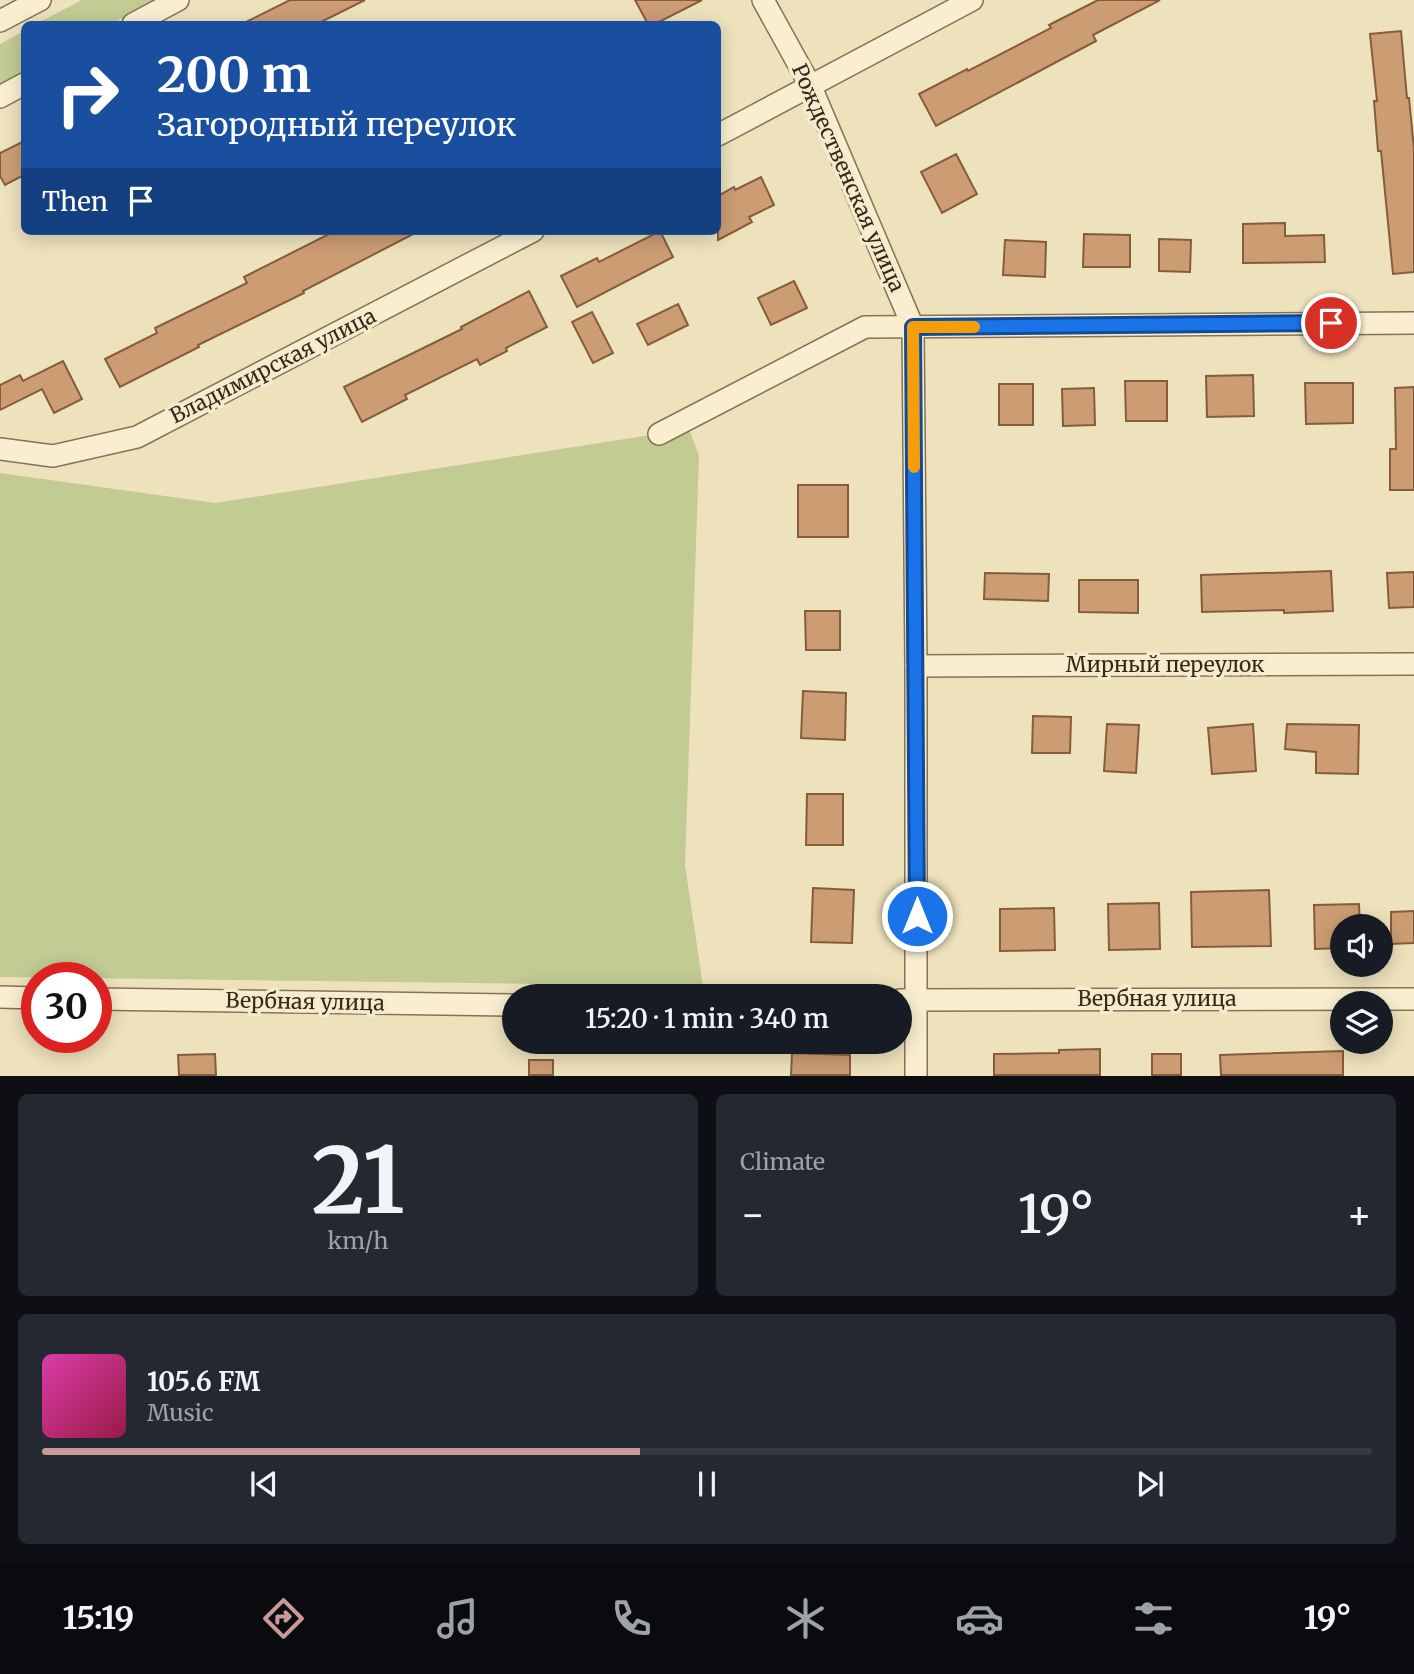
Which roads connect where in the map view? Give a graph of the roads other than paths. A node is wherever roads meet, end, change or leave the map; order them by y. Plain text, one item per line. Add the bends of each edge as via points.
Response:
1 (40, 0) edge
2 (178, 0) edge
3 (763, 0) edge
4 (972, 0) edge
5 (0, 21) edge
6 (140, 21) edge
7 (21, 86) edge
8 (811, 87) junction
9 (0, 97) edge
10 (721, 133) edge
11 (525, 235) edge
12 (1414, 323) edge
13 (913, 327) junction
14 (659, 434) dead end
15 (0, 449) edge
16 (1414, 664) edge
17 (916, 666) junction
18 (908, 984) edge
19 (0, 997) edge
20 (21, 998) edge
21 (112, 999) edge
22 (1414, 999) edge
23 (912, 1000) edge
24 (502, 1005) edge
25 (912, 1038) edge
26 (916, 1076) edge

1 - 5 street
2 - 6 street
3 - 8 street, Рождественская улица
4 - 8 street
7 - 9 street
8 - 10 street
8 - 13 street, Рождественская улица
11 - 15 street, Владимирская улица via 137,437 53,456
12 - 13 street
13 - 14 street via 864,327
13 - 17 street, Рождественская улица
16 - 17 street, Мирный переулок
17 - 18 street, Рождественская улица
19 - 20 street
21 - 24 street, Вербная улица
22 - 23 street, Вербная улица
25 - 26 street, Рождественская улица

